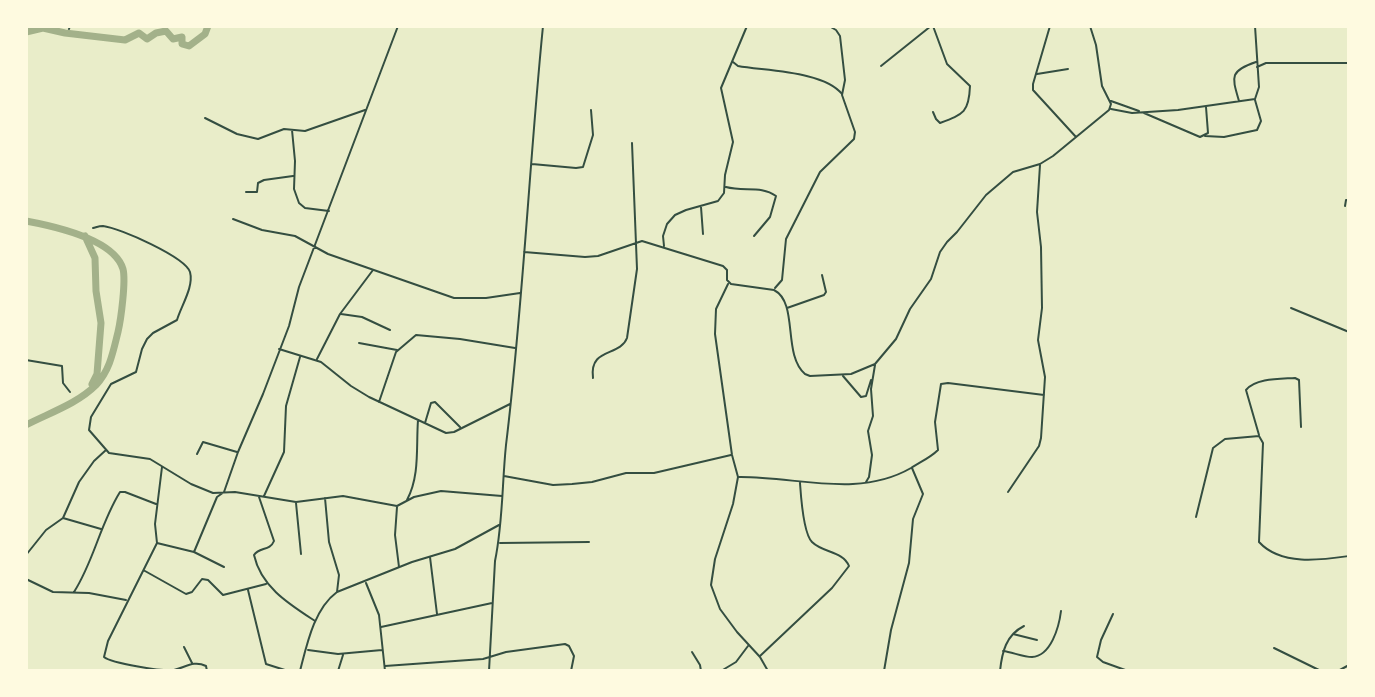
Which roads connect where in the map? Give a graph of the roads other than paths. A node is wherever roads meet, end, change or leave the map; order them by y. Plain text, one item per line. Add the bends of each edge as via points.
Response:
1 (398, 26) edge
2 (543, 26) edge
3 (747, 26) edge
4 (829, 26) edge
5 (932, 26) edge
6 (1050, 26) edge
7 (1090, 26) edge
8 (1255, 26) edge
9 (733, 62) junction
10 (1256, 62) junction
11 (1349, 63) edge
12 (881, 66) dead end
13 (1256, 68) junction
14 (1068, 69) dead end
15 (1036, 74) junction
16 (842, 95) junction
17 (1255, 99) junction
18 (1110, 101) junction
19 (1239, 102) junction
20 (1206, 107) junction
21 (365, 109) junction
22 (591, 110) dead end
23 (1109, 110) junction
24 (933, 112) dead end
25 (1141, 112) junction
26 (205, 118) dead end
27 (292, 130) junction
28 (1205, 135) junction
29 (1077, 138) junction
30 (632, 143) dead end
31 (531, 164) junction
32 (1040, 164) junction
33 (294, 176) junction
34 (725, 186) junction
35 (246, 192) dead end
36 (1349, 200) edge
37 (701, 206) junction
38 (1345, 206) dead end
39 (330, 211) junction
40 (233, 219) dead end
41 (93, 228) dead end
42 (703, 234) dead end
43 (754, 236) dead end
44 (636, 241) junction
45 (315, 245) junction
46 (664, 246) junction
47 (524, 251) junction
48 (373, 270) junction
49 (822, 275) dead end
50 (728, 283) junction
51 (774, 290) junction
52 (520, 293) junction
53 (1290, 308) dead end
54 (786, 309) junction
55 (340, 314) junction
56 (390, 330) dead end
57 (1349, 332) edge
58 (359, 342) dead end
59 (516, 348) junction
60 (279, 349) junction
61 (398, 350) junction
62 (300, 356) junction
63 (26, 360) edge
64 (317, 360) junction
65 (875, 364) junction
66 (843, 376) junction
67 (593, 378) dead end
68 (872, 379) junction
69 (70, 392) dead end
70 (1044, 395) junction
71 (379, 402) junction
72 (511, 403) junction
73 (418, 421) junction
74 (425, 424) junction
75 (1301, 427) dead end
76 (461, 428) junction
77 (1259, 436) junction
78 (106, 450) junction
79 (238, 452) junction
80 (197, 454) dead end
81 (732, 455) junction
82 (162, 466) junction
83 (912, 467) junction
84 (504, 476) junction
85 (738, 477) junction
86 (800, 482) junction
87 (866, 483) junction
88 (224, 492) junction
89 (1009, 492) dead end
90 (259, 496) junction
91 (502, 496) junction
92 (264, 497) junction
93 (325, 497) junction
94 (407, 501) junction
95 (296, 502) junction
96 (158, 504) junction
97 (397, 506) junction
98 (63, 517) junction
99 (1196, 517) dead end
100 (499, 524) junction
101 (102, 530) junction
102 (589, 542) dead end
103 (157, 543) junction
104 (499, 544) junction
105 (194, 552) junction
106 (301, 554) dead end
107 (26, 555) edge
108 (430, 555) junction
109 (1349, 556) edge
110 (224, 567) dead end
111 (399, 567) junction
112 (144, 570) junction
113 (26, 579) edge
114 (365, 582) junction
115 (266, 584) junction
116 (248, 589) junction
117 (74, 592) junction
118 (337, 592) junction
119 (127, 600) junction
120 (493, 603) junction
121 (1061, 611) dead end
122 (1113, 614) dead end
123 (437, 615) junction
124 (316, 621) junction
125 (1024, 626) dead end
126 (381, 627) junction
127 (1012, 634) junction
128 (1037, 640) dead end
129 (748, 645) junction
130 (184, 647) dead end
131 (1274, 648) dead end
132 (306, 650) junction
133 (383, 650) junction
134 (1003, 651) junction
135 (692, 652) dead end
136 (344, 654) junction
137 (760, 657) junction
138 (490, 658) junction
139 (192, 663) junction
140 (1349, 665) edge
141 (385, 666) junction
142 (171, 671) edge
143 (207, 671) edge
144 (288, 671) edge
145 (300, 671) edge
146 (338, 671) edge
147 (385, 671) edge
148 (489, 671) edge
149 (571, 671) edge
150 (701, 671) edge
151 (721, 671) edge
152 (768, 671) edge
153 (884, 671) edge
154 (1000, 671) edge
155 (1128, 671) edge
156 (1321, 671) edge
157 (1338, 671) edge

1 - 21 street
2 - 31 street
3 - 9 street
4 - 16 street via 840,36 845,80
5 - 12 street
5 - 24 street via 947,64 970,86 965,111 940,123
6 - 15 street
7 - 18 street via 1097,68
8 - 10 street
9 - 16 street via 814,78
9 - 34 street via 721,88 733,142
10 - 13 street
10 - 19 street via 1235,73
11 - 13 street via 1266,63
13 - 17 street via 1259,87
14 - 15 street
15 - 29 street via 1037,97
16 - 51 street via 855,139 816,178 786,239 782,280
17 - 19 street
17 - 28 street via 1261,121 1257,130 1224,137
18 - 23 street
18 - 25 street
19 - 20 street
20 - 25 street
20 - 28 street via 1209,128
21 - 27 street via 305,131
21 - 39 street
22 - 31 street via 593,135 583,167
23 - 25 street
23 - 29 street
25 - 28 street via 1194,135
26 - 27 street via 253,139
27 - 33 street
29 - 32 street
30 - 44 street
31 - 47 street
32 - 65 street via 1003,179 947,242 896,339
32 - 70 street via 1037,212 1042,309 1038,340
33 - 35 street via 264,180 258,183 257,192
33 - 39 street via 301,206
34 - 37 street via 722,198
34 - 43 street via 765,190 776,196 770,216
36 - 38 street
37 - 42 street
37 - 46 street via 675,215 667,223
39 - 45 street
40 - 45 street
41 - 78 street via 106,226 166,253 183,262 190,275 177,320 147,339 136,372 111,384 91,417 89,430
44 - 46 street
44 - 47 street via 598,256
44 - 67 street via 637,269 625,343 595,362
45 - 48 street
45 - 60 street
46 - 50 street via 725,267
47 - 52 street
48 - 52 street via 454,298
48 - 55 street
49 - 54 street via 824,295
50 - 51 street
50 - 81 street via 716,309 715,334
51 - 54 street via 782,296
52 - 59 street
53 - 57 street
54 - 66 street via 801,371 810,376
55 - 56 street via 362,317
55 - 64 street
58 - 61 street
59 - 61 street via 419,334
59 - 72 street
60 - 62 street
60 - 79 street
61 - 71 street
62 - 64 street
62 - 92 street via 286,406 284,452
63 - 69 street via 62,366 63,383
64 - 71 street
65 - 66 street
65 - 68 street
66 - 68 street via 861,397 866,396
68 - 87 street via 873,416 868,434 872,455
70 - 83 street via 941,384 935,422 938,450
70 - 89 street via 1039,446
71 - 73 street
72 - 76 street
72 - 84 street
73 - 74 street
73 - 94 street via 414,485
74 - 76 street via 446,433
74 - 76 street via 435,402
75 - 77 street via 1298,380 1259,382 1246,390
77 - 99 street via 1217,443
77 - 109 street via 1263,443 1259,542 1271,552 1300,559
78 - 82 street
78 - 98 street via 79,482
79 - 80 street via 208,442 202,443
79 - 88 street
81 - 84 street via 654,474 626,473 572,484
81 - 85 street
82 - 88 street via 202,488
82 - 96 street
83 - 87 street via 894,477
83 - 153 street via 923,494 913,519 907,571
84 - 91 street
85 - 86 street
85 - 129 street via 711,585 720,609
86 - 87 street
86 - 137 street via 809,539 842,557 849,566
88 - 90 street
88 - 105 street via 217,497
90 - 92 street
90 - 115 street via 274,541 254,555
91 - 94 street via 441,491
91 - 100 street
92 - 95 street
93 - 95 street
93 - 97 street
93 - 118 street via 329,542 339,575
94 - 97 street
95 - 106 street
96 - 101 street via 120,492
96 - 103 street
97 - 111 street
98 - 101 street
98 - 107 street
100 - 104 street
100 - 108 street via 455,549
101 - 117 street
102 - 104 street
103 - 105 street
103 - 112 street
104 - 120 street
105 - 110 street
108 - 111 street
108 - 123 street
111 - 114 street
112 - 116 street via 186,594 202,579 223,595
112 - 119 street
113 - 117 street via 48,590
114 - 118 street
114 - 126 street
115 - 116 street
115 - 124 street
116 - 144 street via 266,664
117 - 119 street
118 - 124 street
119 - 142 street via 104,657
120 - 123 street
120 - 138 street
121 - 134 street via 1052,640 1041,654 1032,657
122 - 155 street via 1097,657
123 - 126 street
124 - 132 street
125 - 127 street
126 - 133 street
127 - 128 street
127 - 134 street
129 - 137 street
129 - 151 street via 736,662
130 - 139 street
131 - 156 street
132 - 136 street
132 - 145 street
133 - 136 street
133 - 141 street
134 - 154 street
135 - 150 street
136 - 146 street
137 - 152 street
138 - 141 street
138 - 148 street
138 - 149 street via 565,644 574,656
139 - 142 street
139 - 143 street via 203,664
140 - 157 street
141 - 147 street

